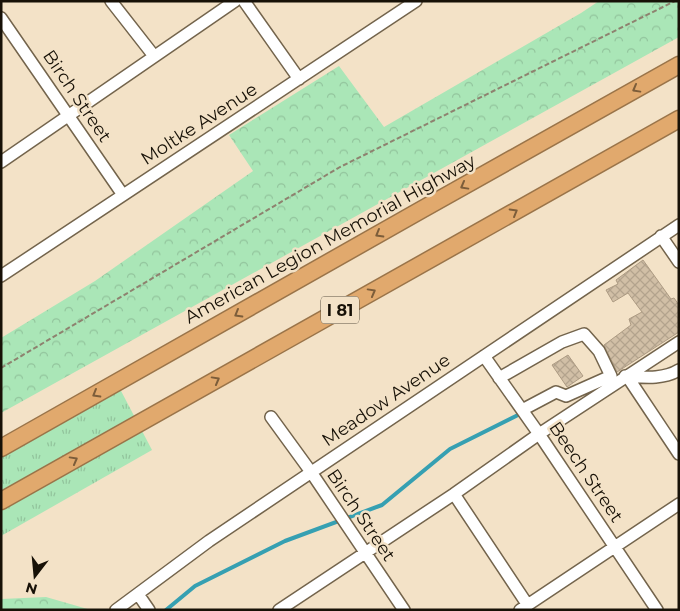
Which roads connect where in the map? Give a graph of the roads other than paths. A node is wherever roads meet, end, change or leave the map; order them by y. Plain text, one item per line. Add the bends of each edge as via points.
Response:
1 (110, 1) edge
2 (235, 1) edge
3 (244, 1) edge
4 (416, 1) edge
5 (1, 18) edge
6 (154, 56) junction
7 (679, 65) edge
8 (299, 79) junction
9 (68, 115) junction
10 (679, 119) edge
11 (1, 162) edge
12 (123, 195) junction
13 (679, 225) edge
14 (661, 236) junction
15 (679, 262) edge
16 (1, 276) edge
17 (679, 342) edge
18 (484, 356) junction
19 (679, 370) edge
20 (610, 376) junction
21 (627, 376) junction
22 (499, 378) junction
23 (522, 410) junction
24 (271, 417) dead end
25 (539, 434) junction
26 (1, 448) edge
27 (679, 454) edge
28 (53, 472) junction
29 (311, 472) junction
30 (454, 494) junction
31 (1, 501) edge
32 (679, 504) edge
33 (1, 509) edge
34 (614, 546) junction
35 (365, 552) junction
36 (138, 594) junction
37 (524, 607) edge
38 (280, 609) edge
39 (116, 610) edge
40 (149, 610) edge
41 (404, 610) edge
42 (657, 610) edge

1 - 6 street
2 - 6 street
3 - 8 street
4 - 8 street, Moltke Avenue
5 - 9 street, Birch Street
6 - 9 street
7 -> 26 highway, American Legion Memorial Highway / I 81
8 - 12 street, Moltke Avenue
9 - 11 street
9 - 12 street, Birch Street
28 -> 10 highway, I 81
12 - 16 street, Moltke Avenue
13 - 14 street, Meadow Avenue
14 - 15 street
14 - 18 street, Meadow Avenue
17 - 21 street
18 - 22 street, Beech Street
18 - 29 street, Meadow Avenue
19 - 21 street via 642,378
20 - 21 street
20 - 22 street via 599,350 584,334 562,342
20 - 23 street via 566,396 556,392
21 - 25 street
21 - 27 street
22 - 23 street, Beech Street
23 - 25 street, Beech Street
24 - 29 street, Birch Street
25 - 30 street
25 - 34 street, Beech Street
28 - 31 highway, I 81
28 - 33 highway
29 - 35 street, Birch Street
29 - 36 street, Meadow Avenue
30 - 35 street
30 - 37 street
32 - 34 street
34 - 37 street
34 - 42 street, Beech Street
35 - 38 street
35 - 41 street, Birch Street
36 - 39 street, Meadow Avenue
36 - 40 street

